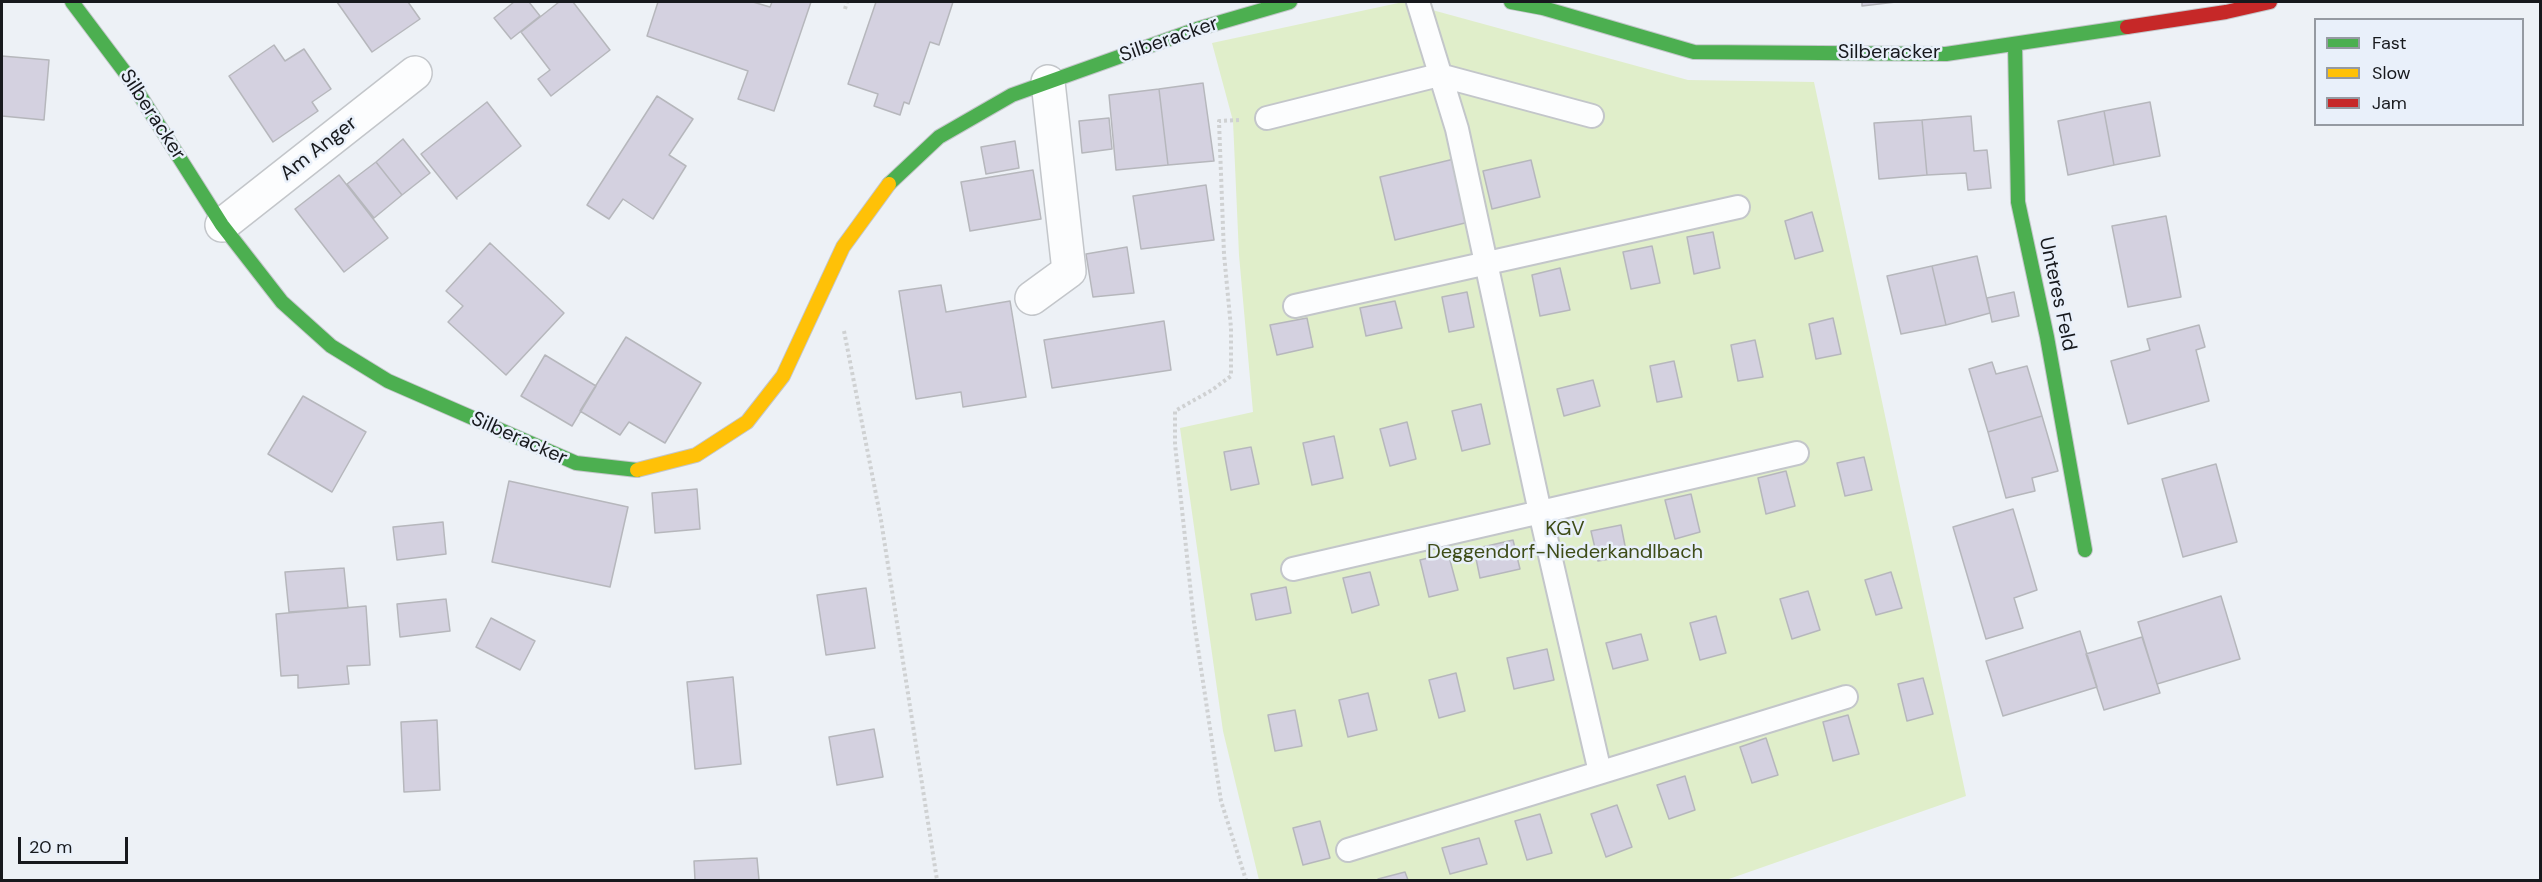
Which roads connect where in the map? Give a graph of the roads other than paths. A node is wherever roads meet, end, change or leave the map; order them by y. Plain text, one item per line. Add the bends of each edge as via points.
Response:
1 (72, 2) edge
2 (1290, 2) edge
3 (1418, 2) edge
4 (1511, 2) edge
5 (2270, 2) edge
6 (2015, 44) junction
7 (415, 73) dead end
8 (1439, 75) junction
9 (1048, 82) junction
10 (1592, 116) dead end
11 (1267, 118) road end
12 (1738, 207) dead end
13 (222, 225) junction
14 (1485, 263) junction
15 (1032, 298) dead end
16 (1295, 306) dead end
17 (1797, 453) dead end
18 (1540, 512) junction
19 (2085, 550) dead end
20 (1293, 569) dead end
21 (1846, 697) dead end
22 (1600, 772) junction
23 (1348, 850) dead end

1 - 13 street, Silberacker via 127,75
2 - 9 street, Silberacker via 1197,29
3 - 8 lane
4 - 6 street, Silberacker via 1694,52 1946,54
5 - 6 street, Silberacker
6 - 19 street, Unteres Feld via 2018,202
7 - 13 street, Am Anger
8 - 10 lane
8 - 11 lane
8 - 14 lane via 1457,129
9 - 13 street, Silberacker via 1012,95 939,136 889,184 843,247 783,376 747,422 696,456 635,470 576,463 388,381 331,346 282,302
9 - 15 street via 1069,271
12 - 14 lane
14 - 16 lane
14 - 18 lane
17 - 18 lane
18 - 20 lane
18 - 22 lane
21 - 22 lane
22 - 23 lane

